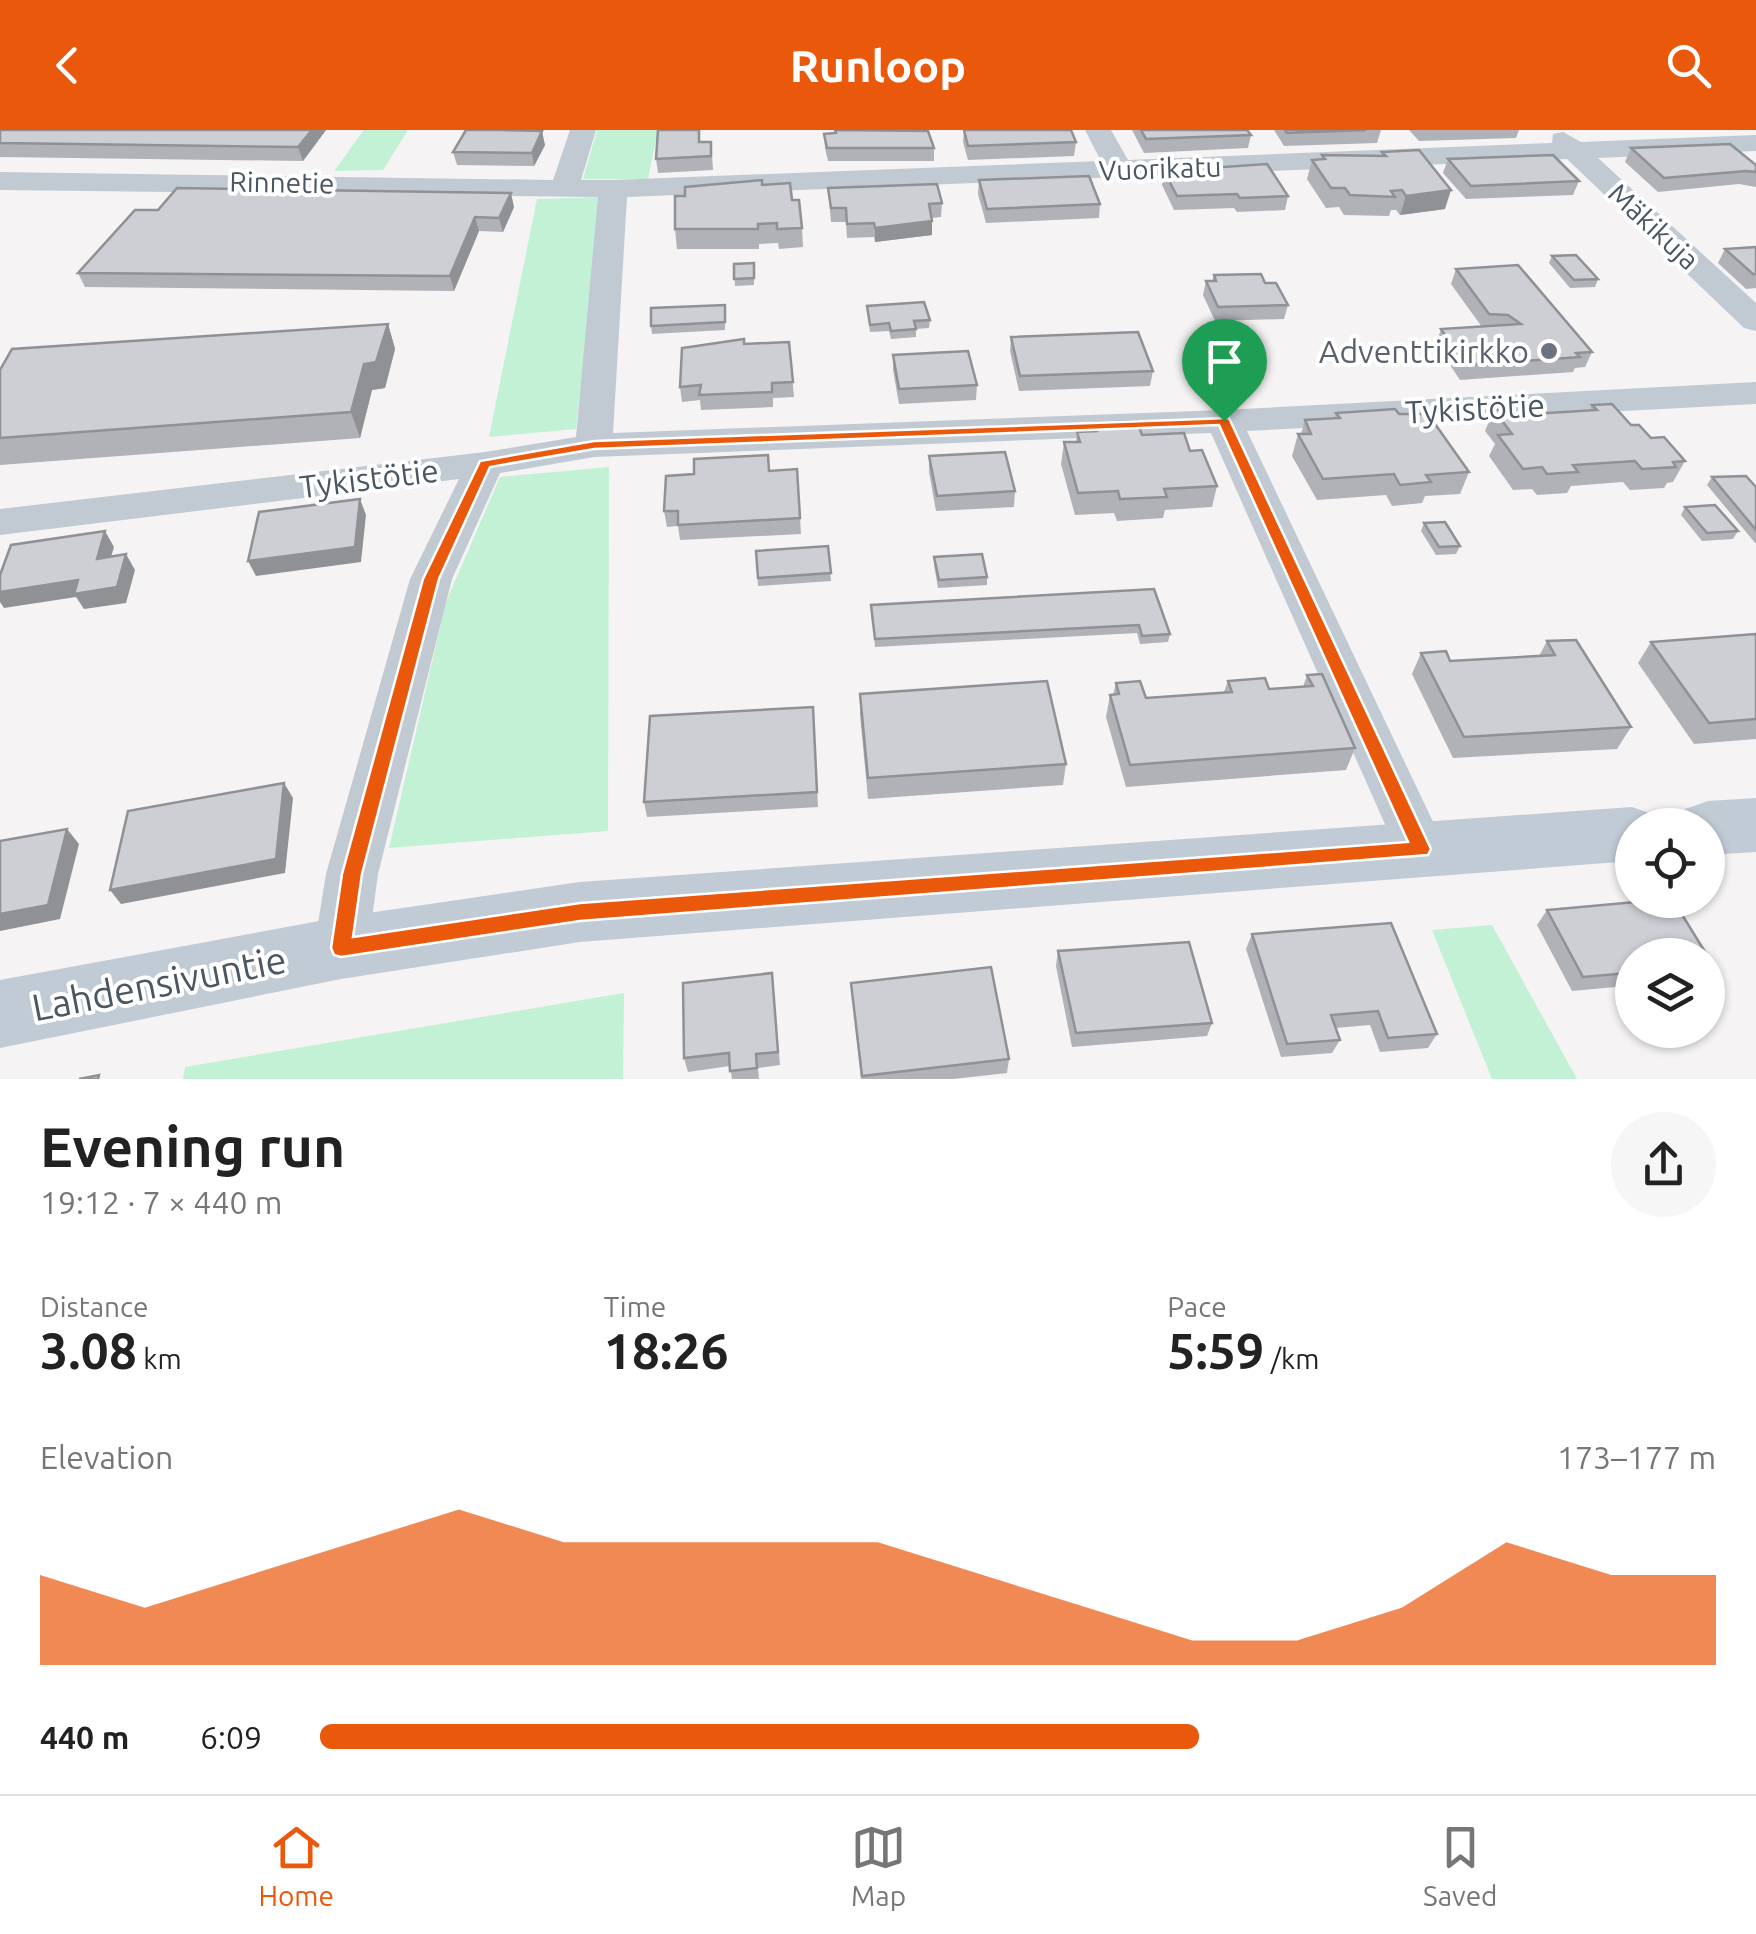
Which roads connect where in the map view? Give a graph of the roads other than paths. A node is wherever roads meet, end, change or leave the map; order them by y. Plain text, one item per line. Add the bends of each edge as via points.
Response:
1 (583, 130) edge
2 (1098, 130) edge
3 (1563, 140) edge
4 (1756, 143) edge
5 (1120, 170) junction
6 (0, 181) edge
7 (564, 188) junction
8 (614, 189) junction
9 (1756, 321) edge
10 (1756, 394) edge
11 (1224, 421) junction
12 (594, 445) junction
13 (485, 464) junction
14 (0, 522) edge
15 (1756, 824) edge
16 (1725, 827) edge
17 (1615, 835) edge
18 (1421, 849) junction
19 (341, 948) junction
20 (0, 1014) edge

1 - 7 street
2 - 5 street
3 - 4 street, Vuorikatu
3 - 5 street, Vuorikatu
3 - 9 street, Mäkikuja
5 - 8 street, Vuorikatu
6 - 7 street, Rinnetie
7 - 8 street, Vuorikatu
8 - 12 street
10 - 11 street, Tykistötie
11 - 12 street, Tykistötie
11 - 18 street
12 - 13 street, Tykistötie
13 - 14 street, Tykistötie
13 - 19 street via 431,579 352,874
15 - 16 main road
17 - 18 main road, Lahdensivuntie
18 - 19 main road, Lahdensivuntie via 580,912
19 - 20 main road, Lahdensivuntie

